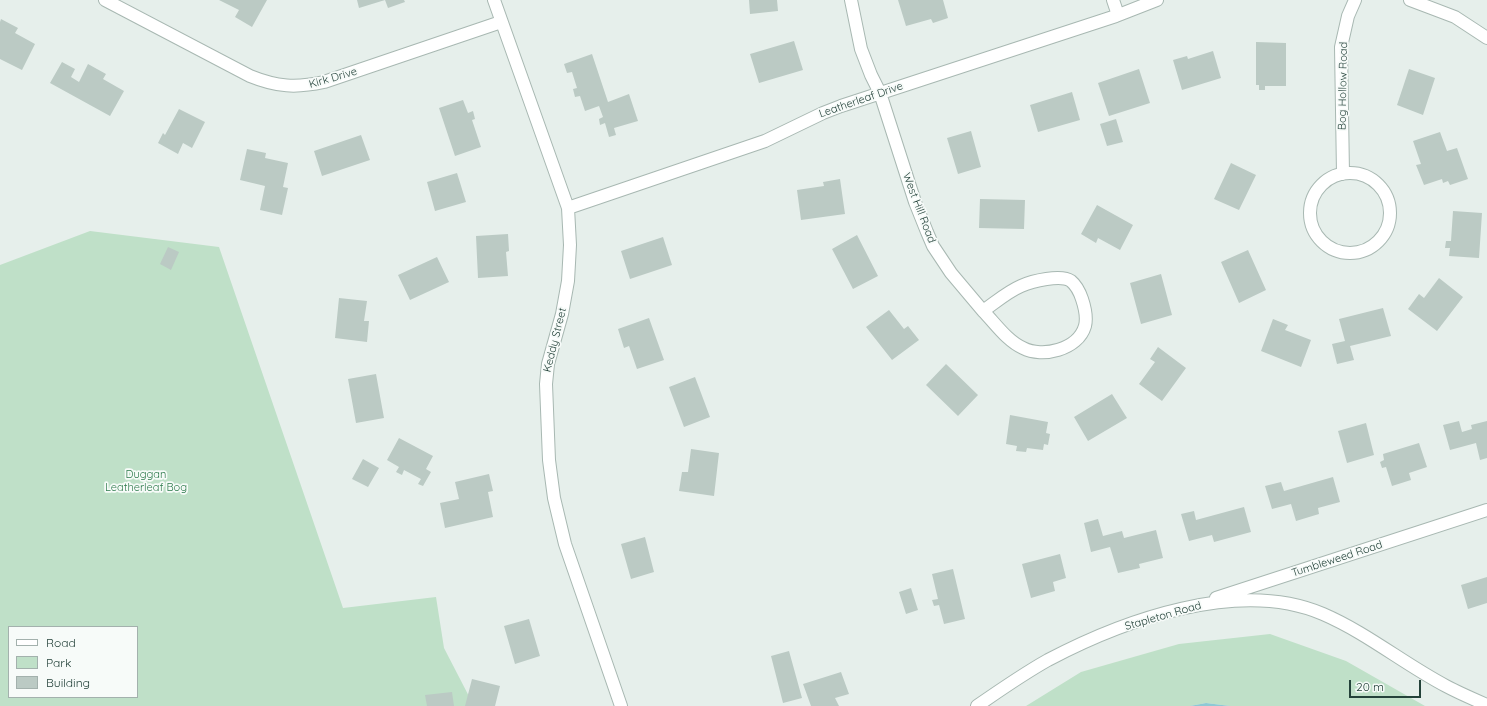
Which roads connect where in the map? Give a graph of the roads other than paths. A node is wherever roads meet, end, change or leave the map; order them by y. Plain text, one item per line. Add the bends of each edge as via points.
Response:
1 (105, 0) edge
2 (494, 0) edge
3 (851, 0) edge
4 (1113, 0) edge
5 (1157, 0) edge
6 (1355, 0) edge
7 (1410, 0) edge
8 (1118, 15) junction
9 (502, 22) junction
10 (1487, 38) edge
11 (880, 93) junction
12 (1343, 174) junction
13 (568, 208) junction
14 (983, 311) junction
15 (1487, 510) edge
16 (1187, 607) junction
17 (1487, 705) edge
18 (621, 706) edge
19 (977, 706) edge

1 - 9 street, Kirk Drive via 250,76 265,82 290,86 324,82
2 - 9 street, Keddy Street
3 - 11 street, West Hill Road via 861,49
4 - 8 street
5 - 8 street, Leatherleaf Drive
6 - 12 street, Bog Hollow Road via 1348,16 1341,47
7 - 10 street via 1455,17
8 - 11 street, Leatherleaf Drive
9 - 13 street, Keddy Street
11 - 13 street, Leatherleaf Drive via 823,113 765,141
11 - 14 street, West Hill Road via 927,232 945,264
12 - 12 street via 1330,178 1318,190 1311,207 1312,223 1318,237 1332,249 1349,253 1359,252 1370,248 1384,234 1390,216 1389,205 1381,188 1369,178 1352,173
13 - 18 street, Keddy Street via 568,281 548,364 546,384 549,460 554,498 565,544
14 - 14 street, West Hill Road via 1020,286 1030,282 1062,278 1070,280 1076,286 1083,302 1086,319 1084,328 1071,344 1050,352 1035,352 1023,349 1012,342
15 - 16 street, Tumbleweed Road
16 - 17 street, Stapleton Road via 1244,601 1305,607 1358,631 1446,686
16 - 19 street, Stapleton Road via 1136,622 1076,646 1023,675

